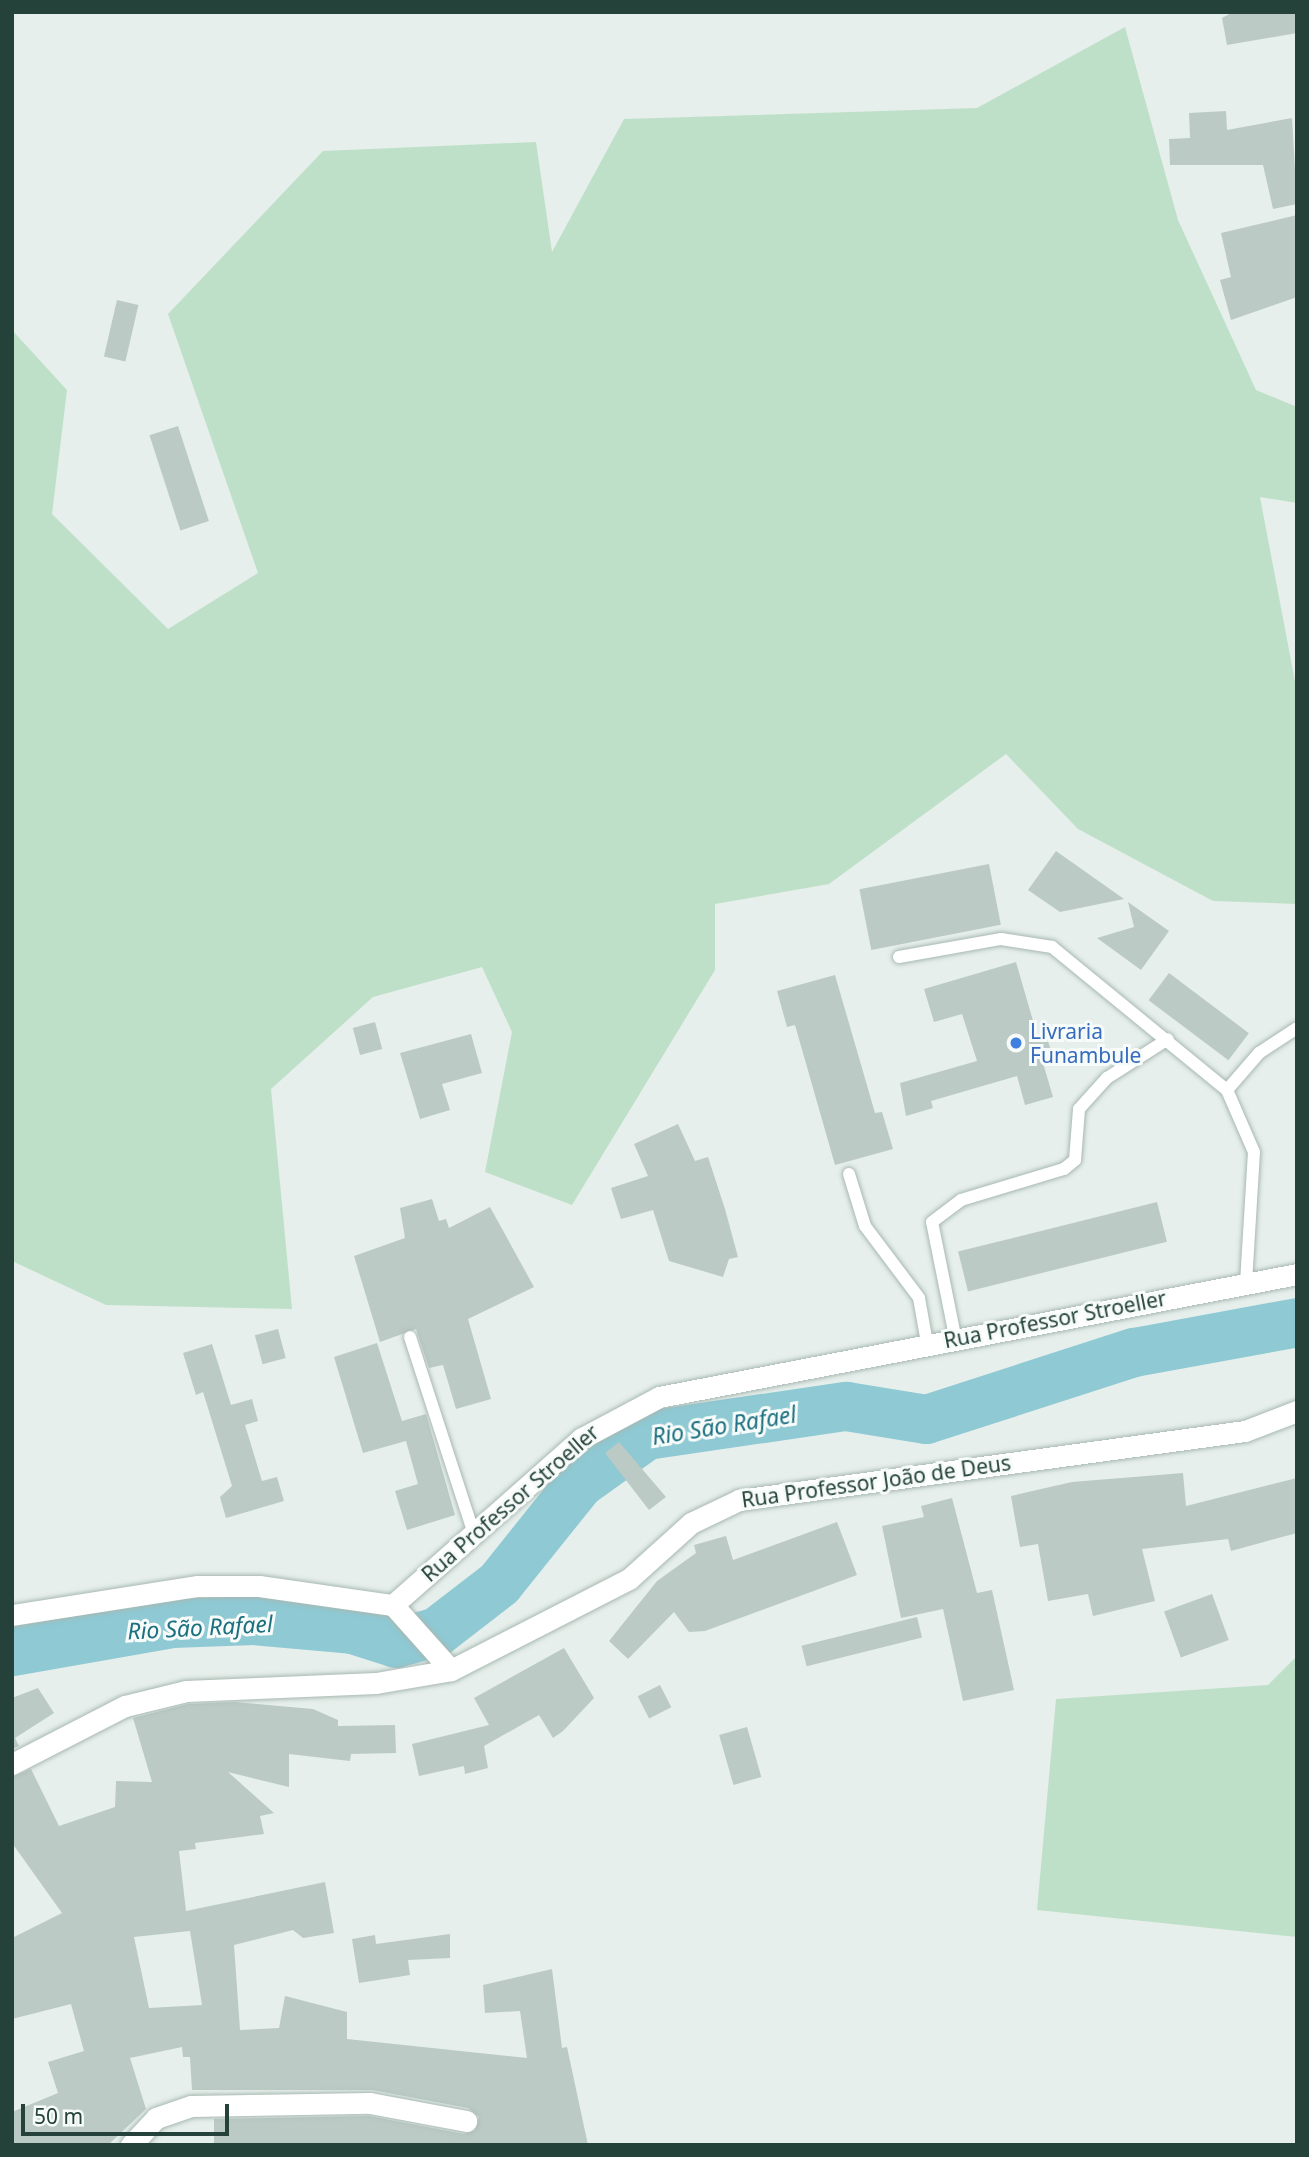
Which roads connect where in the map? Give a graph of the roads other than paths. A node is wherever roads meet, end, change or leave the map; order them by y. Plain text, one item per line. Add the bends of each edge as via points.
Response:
1 (899, 957) dead end
2 (1297, 1028) edge
3 (1168, 1039) junction
4 (1227, 1090) junction
5 (849, 1174) dead end
6 (1297, 1274) edge
7 (1246, 1283) junction
8 (956, 1336) junction
9 (410, 1337) dead end
10 (927, 1343) junction
11 (1297, 1411) edge
12 (474, 1534) junction
13 (393, 1605) junction
14 (12, 1615) edge
15 (451, 1670) junction
16 (12, 1764) edge
17 (466, 2121) dead end
18 (131, 2145) edge

1 - 3 lane via 1001,939 1052,947
2 - 4 lane via 1259,1053
3 - 4 lane
3 - 8 lane via 1107,1078 1079,1109 1074,1160 1064,1169 961,1200 932,1222
4 - 7 lane via 1254,1152
5 - 10 lane via 865,1226 919,1298
6 - 7 street, Rua Professor Stroeller
7 - 8 street, Rua Professor Stroeller
8 - 10 street, Rua Professor Stroeller
9 - 12 lane
10 - 12 street, Rua Professor Stroeller via 714,1383 614,1416
11 - 15 street, Rua Professor João de Deus via 1245,1431 738,1500 691,1523 629,1579
12 - 13 street, Rua Professor Stroeller
13 - 14 street via 259,1586 198,1586
13 - 15 street
15 - 16 street, Rua Professor João de Deus via 376,1683 186,1692 125,1706
17 - 18 street via 370,2103 191,2106 156,2119

